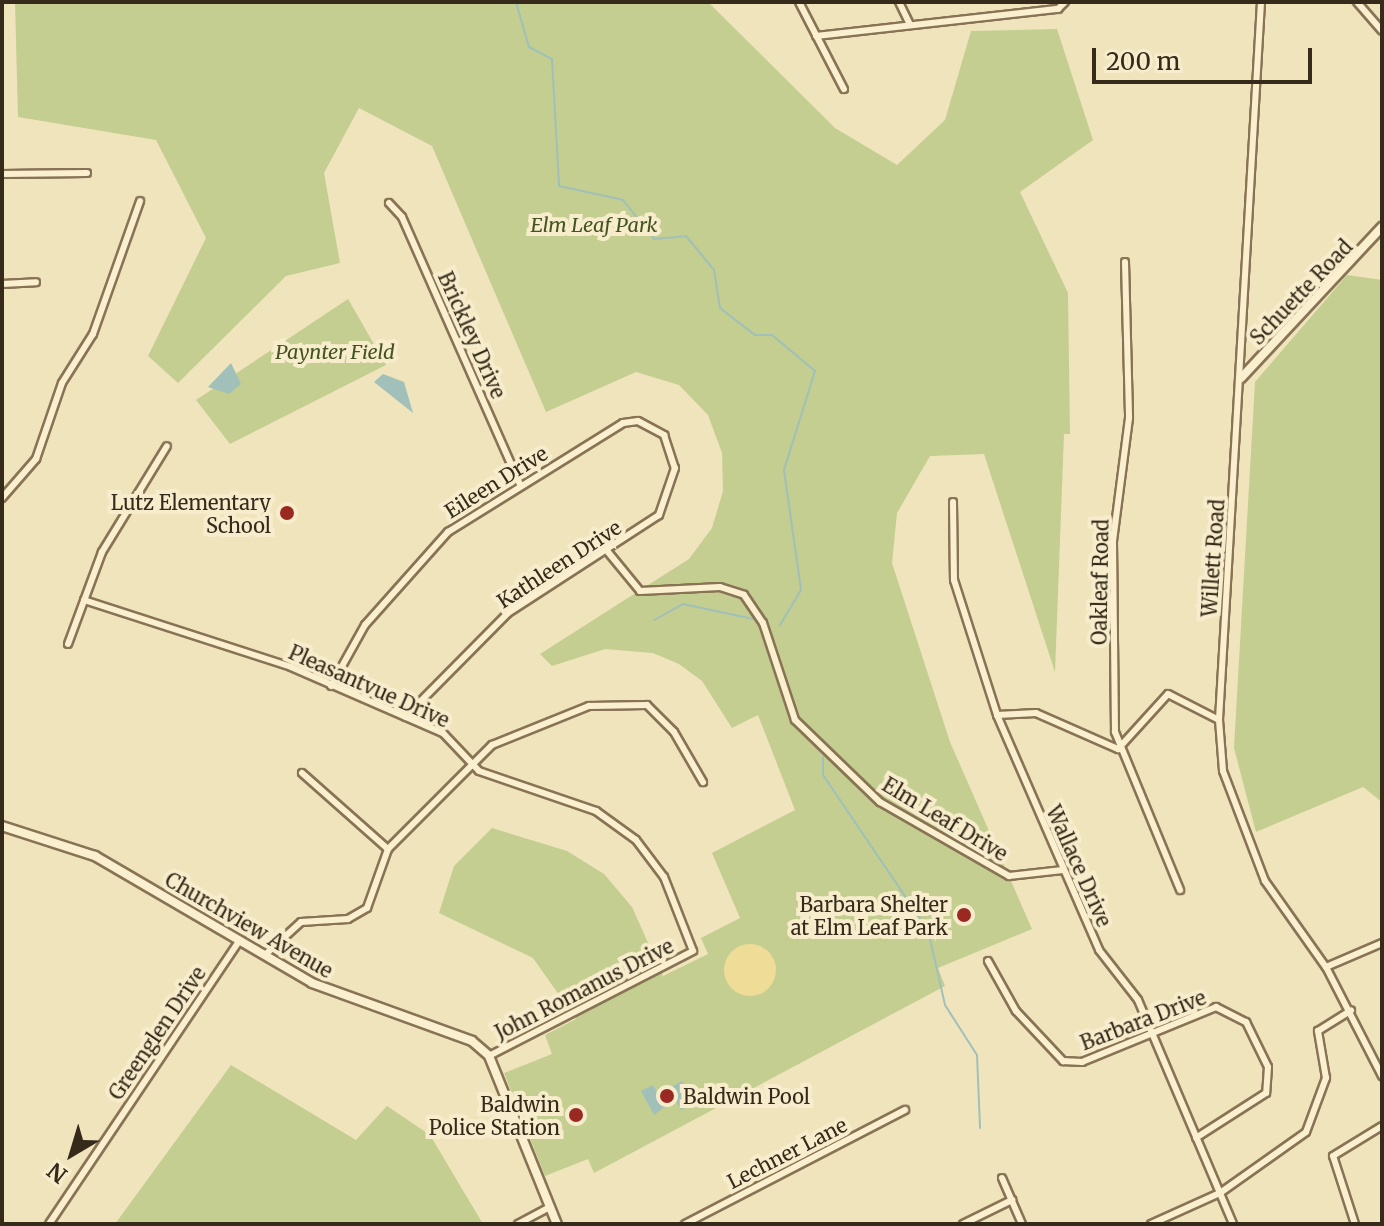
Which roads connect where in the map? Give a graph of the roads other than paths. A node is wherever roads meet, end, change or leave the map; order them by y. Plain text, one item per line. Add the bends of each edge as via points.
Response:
1 (799, 2) edge
2 (899, 2) edge
3 (1065, 2) edge
4 (1261, 2) edge
5 (1357, 2) edge
6 (910, 25) junction
7 (1382, 31) edge
8 (816, 36) junction
9 (844, 89) dead end
10 (87, 173) dead end
11 (2, 174) edge
12 (140, 201) dead end
13 (389, 203) dead end
14 (1382, 227) edge
15 (1125, 262) dead end
16 (36, 282) dead end
17 (2, 284) edge
18 (1241, 378) junction
19 (649, 424) joint
20 (167, 446) dead end
21 (520, 485) junction
22 (2, 498) edge
23 (953, 502) dead end
24 (608, 552) junction
25 (84, 600) junction
26 (68, 644) dead end
27 (331, 686) junction
28 (997, 715) junction
29 (405, 717) junction
30 (1219, 720) junction
31 (1118, 749) junction
32 (471, 765) junction
33 (302, 773) dead end
34 (703, 782) dead end
35 (2, 826) edge
36 (388, 849) junction
37 (1063, 870) junction
38 (1180, 890) dead end
39 (240, 940) junction
40 (1382, 943) edge
41 (693, 951) joint
42 (266, 954) junction
43 (988, 961) dead end
44 (1326, 967) junction
45 (1351, 1010) junction
46 (1152, 1031) junction
47 (489, 1056) junction
48 (1382, 1076) edge
49 (905, 1110) dead end
50 (1382, 1126) edge
51 (1196, 1138) junction
52 (1002, 1178) dead end
53 (1220, 1193) junction
54 (1012, 1200) junction
55 (550, 1207) junction
56 (49, 1224) edge
57 (518, 1224) edge
58 (557, 1224) edge
59 (685, 1224) edge
60 (963, 1224) edge
61 (1022, 1224) edge
62 (1151, 1224) edge
63 (1233, 1224) edge
64 (1355, 1224) edge

1 - 8 street
2 - 6 street
3 - 6 street via 1058,9
4 - 18 street, Willett Road
5 - 7 street
6 - 8 street
8 - 9 street
10 - 11 street
12 - 22 street via 93,334 62,383 36,459
13 - 21 street, Brickley Drive via 402,217
14 - 18 street, Schuette Road
15 - 31 street, Oakleaf Road via 1129,418 1113,542
16 - 17 street
18 - 30 street, Willett Road
19 - 21 street, Eileen Drive via 623,423
19 - 24 street, Kathleen Drive via 664,435 675,468 667,502 647,527
20 - 25 street via 121,514
21 - 27 street, Eileen Drive via 441,537 365,625
23 - 28 street, Wallace Drive via 954,580
24 - 29 street, Kathleen Drive via 508,613
24 - 37 street, Elm Leaf Drive via 640,591 720,587 744,595 763,623 795,720 880,802 1009,876
25 - 26 street
25 - 27 street, Pleasantvue Drive
27 - 29 street, Pleasantvue Drive
28 - 31 street via 1036,713
28 - 37 street, Wallace Drive
29 - 32 street, Pleasantvue Drive via 443,733
30 - 31 street via 1168,694
30 - 44 street, Willett Road via 1240,827 1265,881
31 - 38 street, Oakleaf Road
32 - 34 street via 492,745 589,706 625,701 661,716
32 - 36 street
32 - 41 street, Pleasantvue Drive via 619,824 664,877
33 - 36 street
35 - 39 street, Churchview Avenue via 95,856
36 - 42 street via 372,900 359,915 301,922
37 - 46 street, Wallace Drive via 1099,950 1138,1000
39 - 42 street, Churchview Avenue
39 - 56 street, Greenglen Drive
40 - 44 street
41 - 47 street, John Romanus Drive
42 - 47 street, Churchview Avenue via 334,993 450,1029
43 - 46 street, Barbara Drive via 1031,1032 1063,1061 1082,1062
44 - 45 street, Willett Road
45 - 48 street, Willett Road
45 - 53 street via 1318,1031 1326,1078 1306,1132
46 - 51 street, Wallace Drive
46 - 51 street, Barbara Drive via 1216,1007 1234,1012 1254,1033 1268,1067 1266,1093
47 - 55 street
49 - 59 street, Lechner Lane
50 - 64 street via 1333,1156
51 - 53 street, Wallace Drive
52 - 54 street
53 - 62 street
53 - 63 street, Wallace Drive
54 - 60 street
54 - 61 street
55 - 57 street
55 - 58 street

